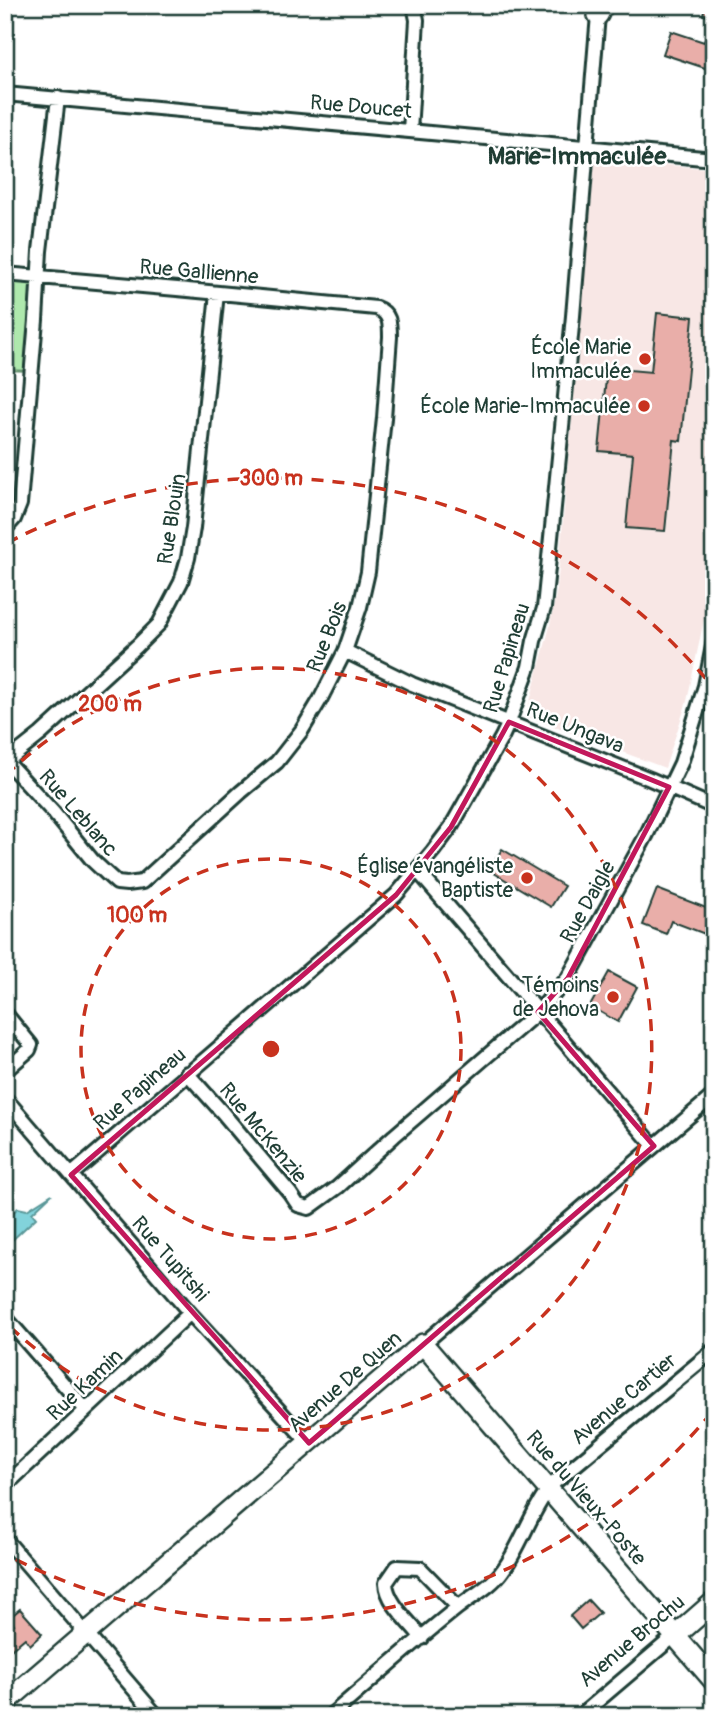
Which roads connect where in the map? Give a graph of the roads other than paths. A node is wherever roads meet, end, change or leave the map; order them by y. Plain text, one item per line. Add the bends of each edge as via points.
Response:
1 (414, 5) edge
2 (599, 8) edge
3 (5, 94) edge
4 (58, 98) junction
5 (410, 131) junction
6 (586, 147) junction
7 (714, 159) edge
8 (5, 274) edge
9 (38, 278) junction
10 (217, 293) junction
11 (387, 316) joint
12 (5, 529) edge
13 (714, 640) edge
14 (345, 651) junction
15 (509, 722) junction
16 (6, 760) edge
17 (669, 787) junction
18 (714, 807) edge
19 (417, 870) junction
20 (127, 884) joint
21 (538, 1012) junction
22 (5, 1013) edge
23 (5, 1071) edge
24 (187, 1073) junction
25 (714, 1095) edge
26 (5, 1098) edge
27 (654, 1146) junction
28 (71, 1175) junction
29 (313, 1206) joint
30 (190, 1313) junction
31 (5, 1317) edge
32 (423, 1345) junction
33 (714, 1350) edge
34 (86, 1410) junction
35 (309, 1443) junction
36 (5, 1486) edge
37 (548, 1489) junction
38 (5, 1539) edge
39 (714, 1602) edge
40 (458, 1607) junction
41 (87, 1633) junction
42 (678, 1633) junction
43 (422, 1638) junction
44 (714, 1681) edge
45 (5, 1703) edge
46 (157, 1716) edge
47 (330, 1716) edge
48 (580, 1716) edge

1 - 5 street via 418,20
2 - 6 street, Rue Papineau
3 - 4 street, Rue Doucet
4 - 5 street, Rue Doucet
4 - 9 street
5 - 6 street, Rue Doucet
6 - 7 street, Rue Doucet
6 - 15 street, Rue Papineau via 544,608 530,667
8 - 9 street, Rue Gallienne
9 - 10 street, Rue Gallienne
9 - 12 street via 20,504
10 - 11 street, Rue Gallienne via 376,308
10 - 16 street, Rue Blouin via 193,528 181,582 159,624 41,734
11 - 14 street, Rue Bois via 390,337 384,418 368,572
13 - 17 street, Rue Daigle via 696,717
14 - 15 street, Rue Ungava via 412,684
14 - 20 street, Rue Bois via 302,730 277,762 142,882
15 - 17 street, Rue Ungava
15 - 19 street, Rue Papineau via 451,827
16 - 20 street, Rue Leblanc via 93,861 117,883
17 - 18 street, Rue Ungava
17 - 21 street, Rue Daigle via 568,978
19 - 21 street
19 - 24 street, Rue Papineau via 396,895
21 - 27 street
21 - 29 street, Rue Daigle
22 - 23 street via 31,1045
24 - 28 street, Rue Papineau
24 - 29 street, Rue McKenzie via 298,1205
25 - 27 street, Avenue De Quen
26 - 28 street, Rue Tupitshi
27 - 32 street, Avenue De Quen
28 - 30 street, Rue Tupitshi
30 - 34 street, Rue Kamin
30 - 35 street, Rue Tupitshi
31 - 34 street
32 - 35 street, Avenue De Quen
32 - 37 street, Rue du Vieux-Poste
33 - 37 street, Avenue Cartier
34 - 36 street, Rue Kamin
35 - 41 street, Avenue De Quen
37 - 40 street, Avenue Cartier via 502,1572
37 - 42 street, Rue du Vieux-Poste
38 - 41 street
39 - 42 street, Avenue Brochu
40 - 43 street, Avenue Cartier
40 - 43 street via 420,1568 397,1567 386,1583 387,1593
41 - 45 street, Avenue De Quen
41 - 46 street
42 - 44 street, Rue du Vieux-Poste
42 - 48 street, Avenue Brochu
43 - 47 street, Avenue Cartier

